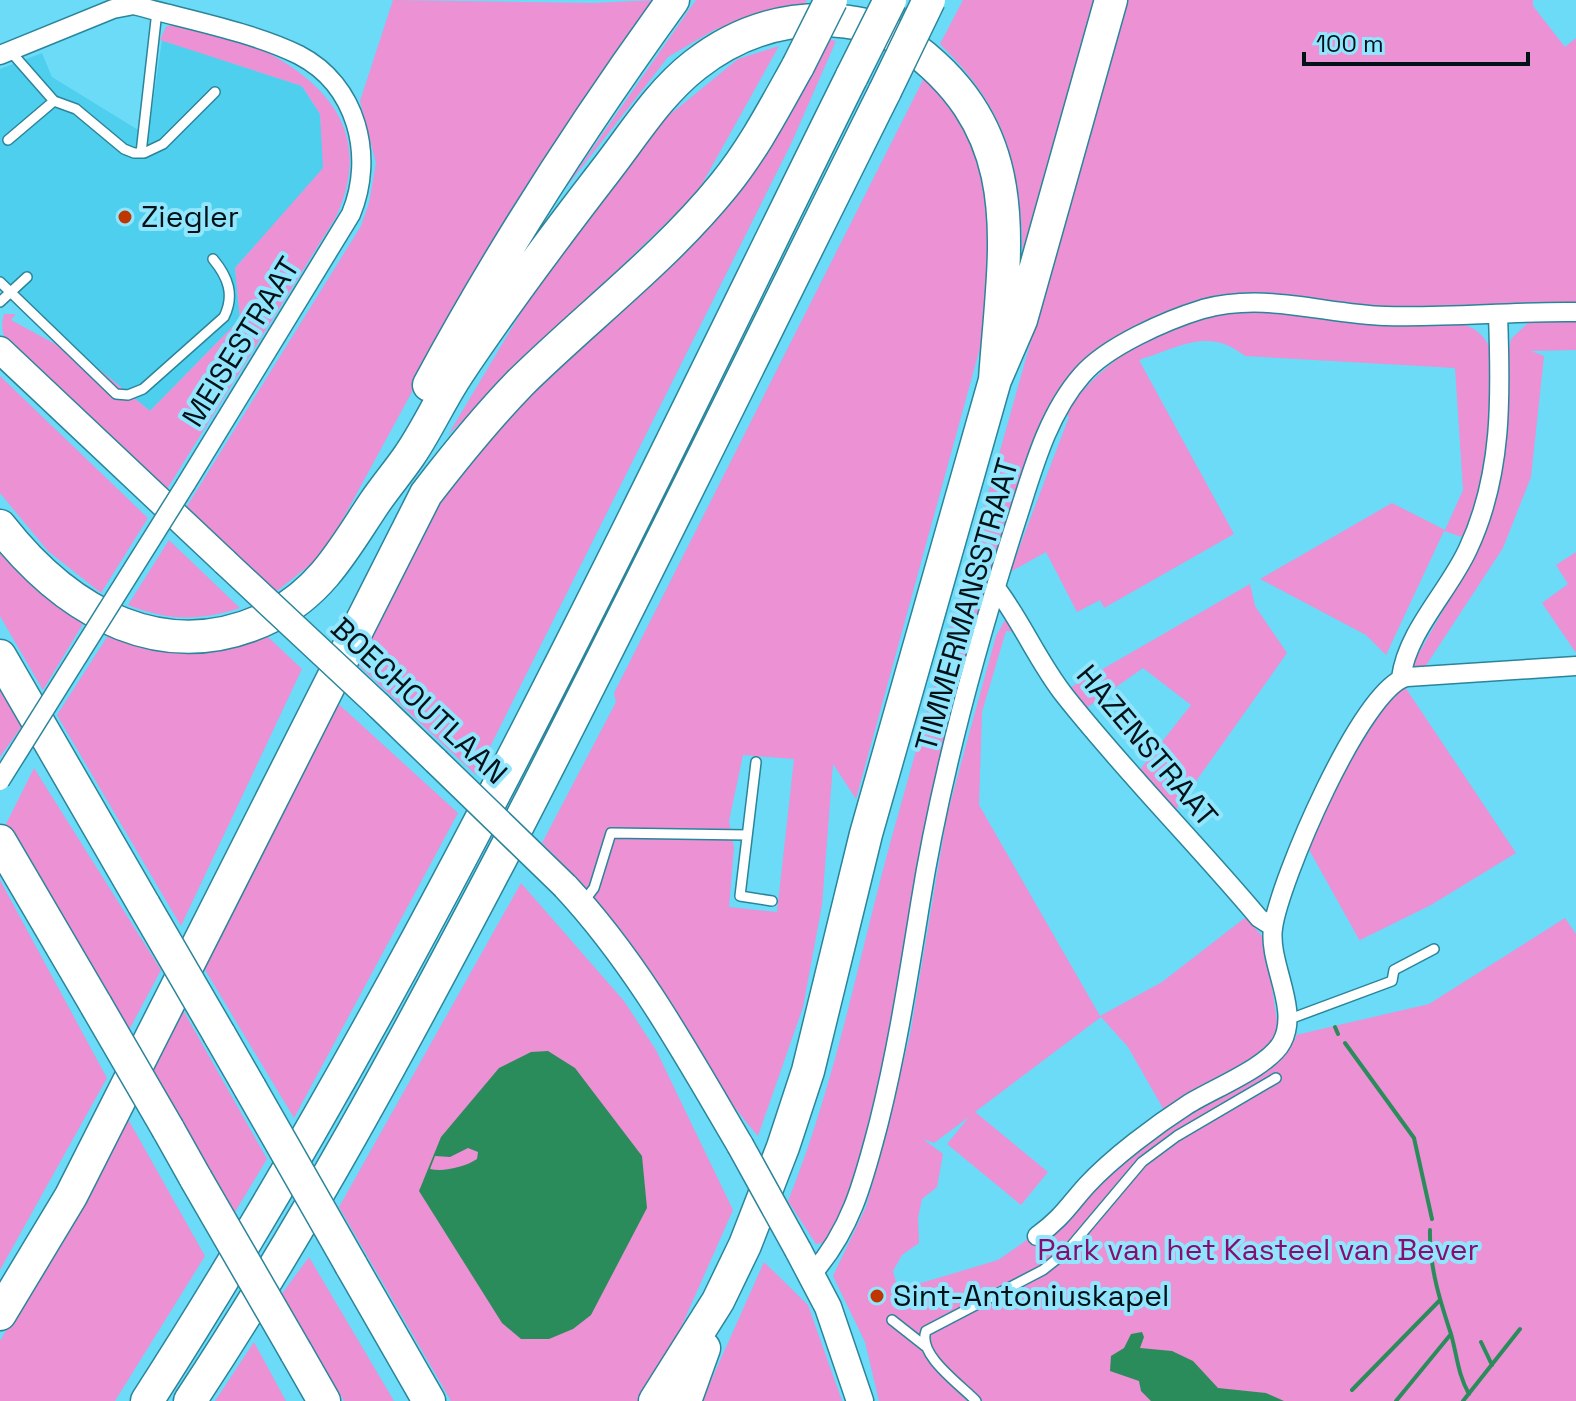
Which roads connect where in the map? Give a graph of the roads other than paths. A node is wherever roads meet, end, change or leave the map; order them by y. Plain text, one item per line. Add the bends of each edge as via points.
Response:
1 (673, 0) edge
2 (831, 0) edge
3 (890, 0) edge
4 (929, 0) edge
5 (1111, 0) edge
6 (133, 2) edge
7 (157, 11) junction
8 (6, 53) edge
9 (215, 92) dead end
10 (54, 101) junction
11 (8, 140) dead end
12 (141, 153) junction
13 (213, 259) dead end
14 (27, 277) dead end
15 (0, 282) edge
16 (10, 293) junction
17 (0, 302) edge
18 (1576, 312) edge
19 (1498, 315) junction
20 (0, 350) edge
21 (995, 380) junction
22 (410, 454) junction
23 (374, 504) junction
24 (0, 526) edge
25 (996, 588) junction
26 (0, 656) edge
27 (1576, 666) edge
28 (1401, 678) junction
29 (756, 762) dead end
30 (0, 781) edge
31 (747, 835) junction
32 (0, 841) edge
33 (239, 862) junction
34 (573, 895) junction
35 (772, 901) dead end
36 (1273, 927) junction
37 (1434, 949) dead end
38 (1287, 1020) junction
39 (1276, 1078) dead end
40 (1037, 1236) dead end
41 (812, 1274) junction
42 (718, 1301) junction
43 (0, 1314) edge
44 (892, 1320) dead end
45 (925, 1346) junction
46 (147, 1401) edge
47 (190, 1401) edge
48 (324, 1401) edge
49 (429, 1401) edge
50 (655, 1401) edge
51 (685, 1401) edge
52 (860, 1401) edge
53 (976, 1401) edge

1 - 23 highway via 601,100 473,303
2 - 33 highway, bridge via 762,131 726,182 652,264 521,382 426,494
3 - 46 highway, bridge via 460,861 312,1132
4 - 47 highway, bridge via 587,691 406,1039
5 - 21 highway via 1021,320
6 - 7 street, MEISESTRAAT
6 - 8 street
7 - 12 lane
7 - 30 street, MEISESTRAAT, bridge via 301,56 331,80 357,126 363,153 360,186 346,224
8 - 10 lane
9 - 12 lane via 163,144
10 - 11 lane
10 - 12 lane via 76,109 124,149
13 - 16 lane via 229,285 224,317 143,389 128,395 116,394
14 - 16 lane
15 - 16 lane
16 - 17 lane
18 - 19 street, TIMMERMANSSTRAAT
19 - 25 street, TIMMERMANSSTRAAT via 1379,316 1296,304 1235,303 1189,314 1129,342 1090,367 1060,404
19 - 28 street via 1499,419 1491,482 1468,550 1424,622
20 - 34 main road, BOECHOUTLAAN, bridge
21 - 22 highway via 1003,196 995,160 966,97 939,67 885,29 842,20 799,20 730,41 671,87 457,374
21 - 42 highway via 866,834 808,1071 745,1245
22 - 23 highway
22 - 33 highway via 395,501 257,805
23 - 24 highway via 337,562 298,600 249,626 195,637 139,631 85,606 39,571
25 - 36 street, HAZENSTRAAT via 1081,716 1259,918
25 - 41 street, TIMMERMANSSTRAAT via 930,847 901,1033 864,1180 845,1231
26 - 49 highway, bridge
27 - 28 street
28 - 36 street via 1369,711 1301,838
29 - 31 lane
31 - 34 lane via 611,833 594,888
31 - 35 lane via 740,896
32 - 48 highway, bridge
33 - 43 highway via 71,1196
34 - 41 main road, BOECHOUTLAAN, bridge via 664,1016
36 - 38 street
37 - 38 lane via 1394,970 1392,981
38 - 40 street via 1281,1043 1270,1056 1170,1116 1088,1184 1063,1217
39 - 45 lane via 1142,1162 1067,1251 1022,1282 926,1331
41 - 52 main road
42 - 50 highway
42 - 51 highway
44 - 45 lane
45 - 53 lane

